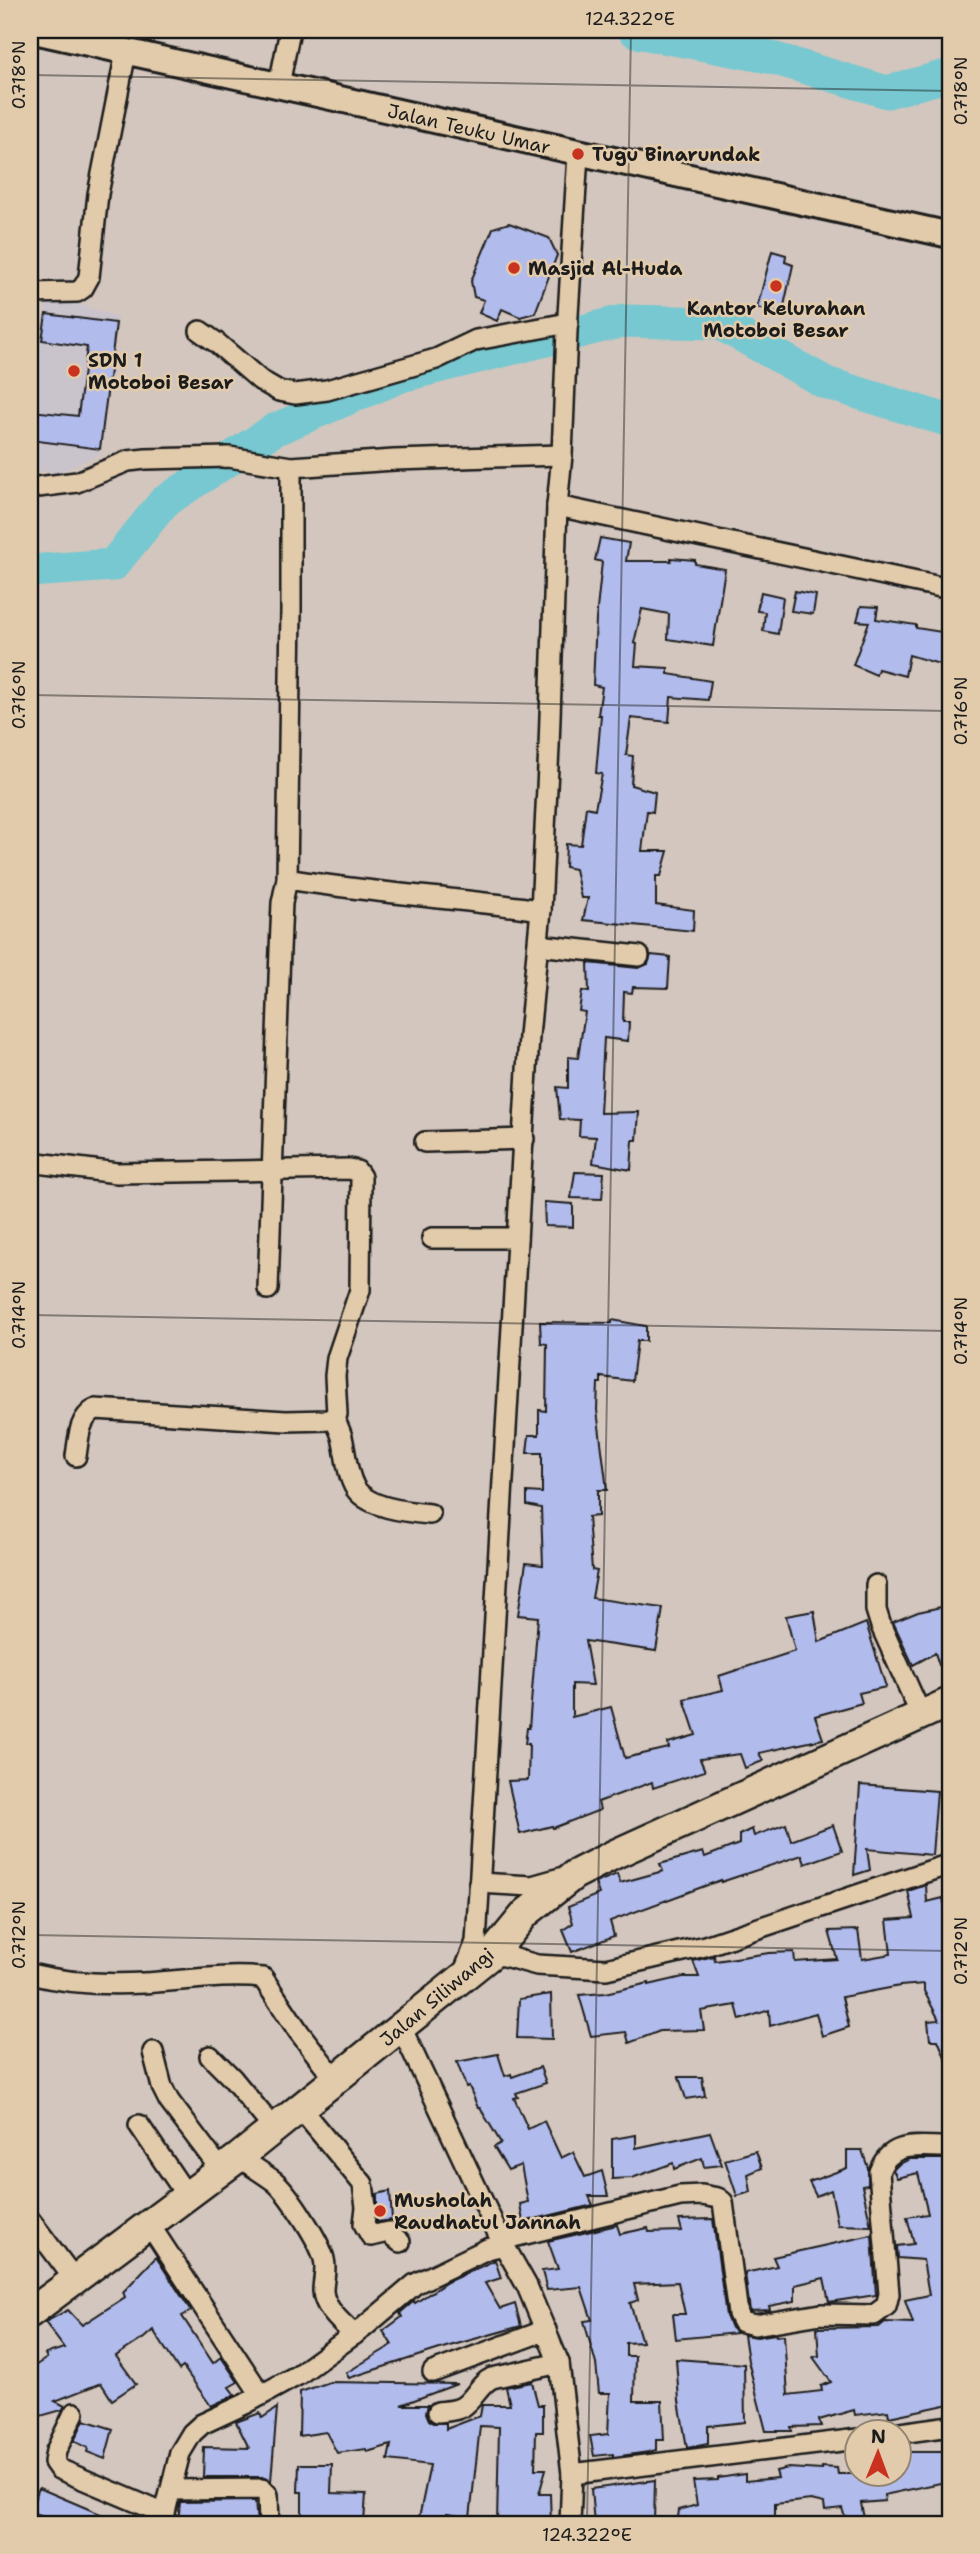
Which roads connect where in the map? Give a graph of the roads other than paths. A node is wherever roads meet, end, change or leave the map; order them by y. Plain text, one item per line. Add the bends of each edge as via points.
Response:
1 (30, 30) edge
2 (290, 30) edge
3 (126, 52) junction
4 (279, 85) junction
5 (578, 154) junction
6 (950, 235) edge
7 (30, 293) edge
8 (200, 331) dead end
9 (567, 331) junction
10 (562, 455) junction
11 (291, 467) junction
12 (30, 488) edge
13 (557, 506) junction
14 (950, 589) edge
15 (287, 879) junction
16 (541, 910) junction
17 (538, 945) junction
18 (639, 956) dead end
19 (524, 1139) junction
20 (425, 1142) dead end
21 (30, 1162) edge
22 (271, 1169) junction
23 (432, 1238) dead end
24 (517, 1238) junction
25 (268, 1289) dead end
26 (334, 1417) junction
27 (76, 1456) dead end
28 (430, 1514) dead end
29 (876, 1585) dead end
30 (950, 1702) edge
31 (921, 1715) junction
32 (950, 1868) edge
33 (574, 1875) junction
34 (479, 1883) junction
35 (493, 1953) junction
36 (30, 1974) edge
37 (461, 1978) junction
38 (415, 2015) junction
39 (153, 2052) dead end
40 (210, 2056) dead end
41 (337, 2080) junction
42 (300, 2108) junction
43 (139, 2125) dead end
44 (274, 2129) junction
45 (950, 2147) edge
46 (230, 2163) junction
47 (187, 2196) junction
48 (30, 2220) edge
49 (149, 2224) junction
50 (400, 2242) dead end
51 (503, 2243) junction
52 (75, 2280) junction
53 (30, 2314) edge
54 (546, 2330) junction
55 (354, 2335) junction
56 (559, 2363) junction
57 (433, 2372) dead end
58 (261, 2395) junction
59 (438, 2412) dead end
60 (74, 2413) dead end
61 (950, 2426) edge
62 (914, 2431) edge
63 (844, 2441) edge
64 (572, 2474) junction
65 (172, 2490) junction
66 (164, 2519) edge
67 (269, 2524) edge
68 (570, 2524) edge

1 - 3 street, Jalan Teuku Umar
2 - 4 street
3 - 4 street, Jalan Teuku Umar
3 - 7 street via 98,194 89,277 77,292
4 - 5 street, Jalan Teuku Umar
5 - 6 street, Jalan Teuku Umar
5 - 9 street
8 - 9 street via 260,380 295,394 327,390 436,359 476,340
9 - 10 street
10 - 11 street
10 - 13 street
11 - 12 street via 229,457 128,461 77,482
11 - 15 street
13 - 14 street
13 - 16 street
15 - 16 street
15 - 22 street via 282,903
16 - 17 street
17 - 18 street
17 - 19 street
19 - 20 street
19 - 24 street
21 - 22 street via 117,1173
22 - 25 street
22 - 26 street via 349,1169 361,1177 360,1290 337,1358
23 - 24 street
24 - 34 street
26 - 27 street via 286,1421 95,1409 85,1415 80,1426
26 - 28 street via 358,1493 401,1512
29 - 31 street via 880,1626
30 - 31 main road, Jalan Siliwangi
31 - 33 main road, Jalan Siliwangi
32 - 35 street via 705,1946 606,1969 537,1965
33 - 34 street via 532,1886
33 - 35 main road, Jalan Siliwangi via 526,1913
34 - 37 street via 477,1942
35 - 37 main road, Jalan Siliwangi
36 - 41 street via 58,1981 140,1983 263,1978
37 - 38 main road, Jalan Siliwangi
38 - 41 main road, Jalan Siliwangi
38 - 51 street
39 - 46 street via 169,2101
40 - 44 street
41 - 42 main road, Jalan Siliwangi
42 - 44 main road, Jalan Siliwangi
42 - 50 street via 363,2184 364,2224 371,2236 388,2232
43 - 47 street
44 - 46 main road, Jalan Siliwangi
45 - 51 street via 904,2148 882,2162 879,2172 889,2294 886,2306 874,2315 821,2314 755,2325 742,2322 723,2202 714,2197 681,2196
46 - 47 main road, Jalan Siliwangi
46 - 55 street via 277,2183 311,2230 324,2258 326,2301
47 - 49 main road, Jalan Siliwangi
48 - 52 street
49 - 52 main road, Jalan Siliwangi
49 - 58 street
51 - 54 street
51 - 55 street via 415,2284
52 - 53 main road, Jalan Siliwangi
54 - 56 street
54 - 57 street
55 - 58 street
56 - 59 street via 492,2378 466,2404
56 - 64 street
58 - 65 street via 192,2433 180,2454
60 - 66 street via 56,2451 54,2462 59,2469
61 - 62 street
63 - 64 street
64 - 68 street
65 - 66 street
65 - 67 street via 262,2489 268,2495

